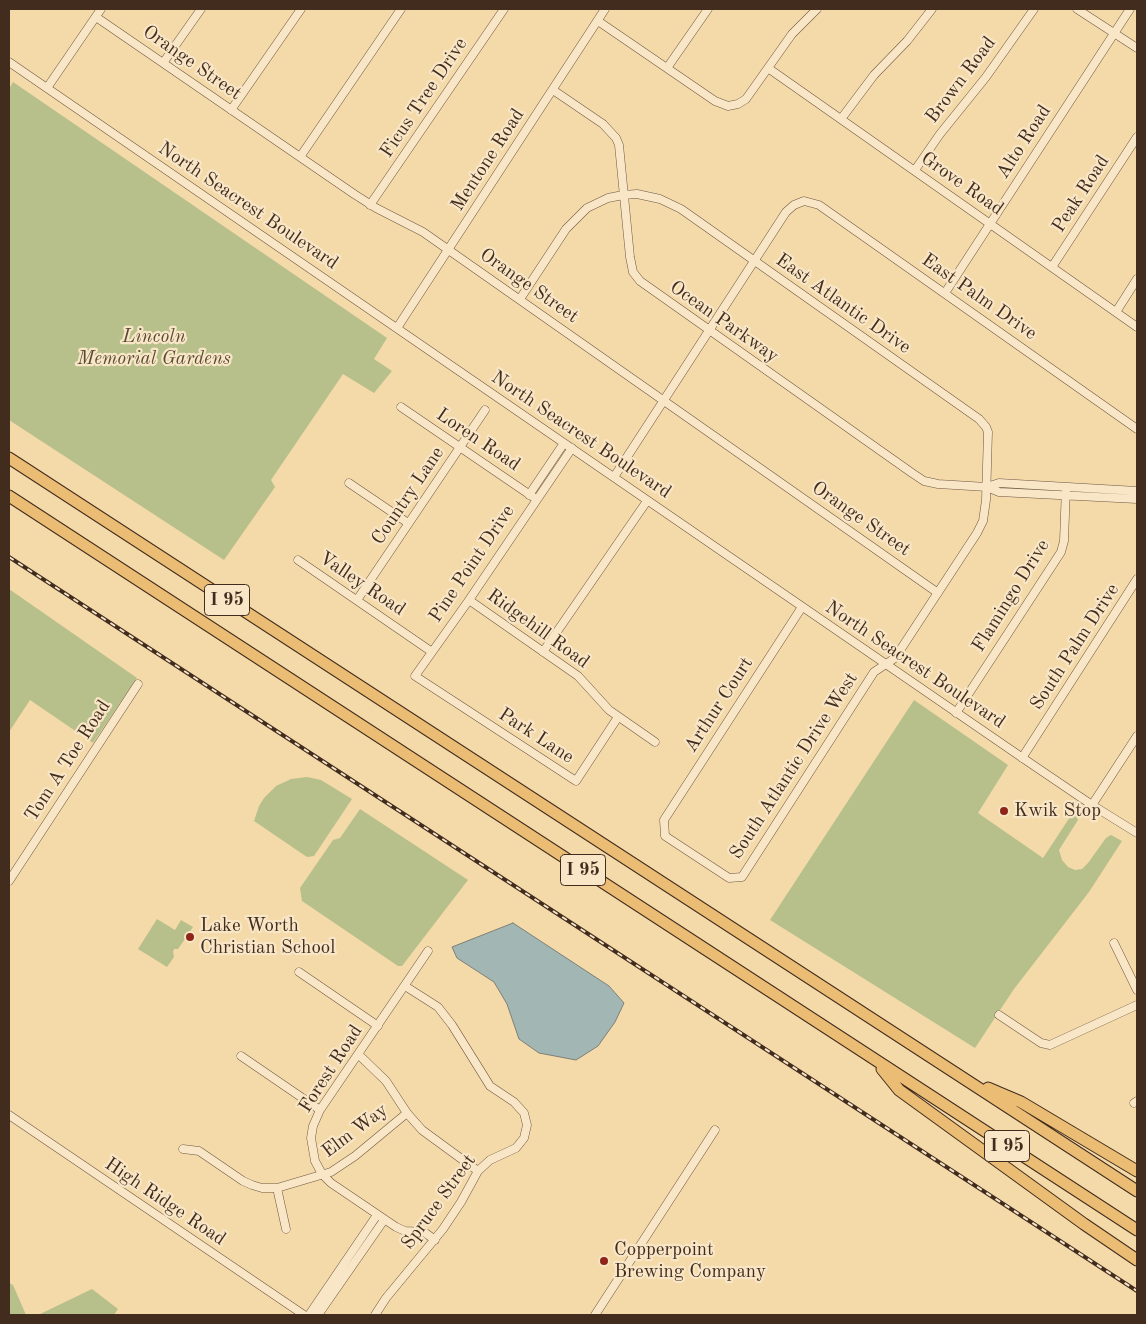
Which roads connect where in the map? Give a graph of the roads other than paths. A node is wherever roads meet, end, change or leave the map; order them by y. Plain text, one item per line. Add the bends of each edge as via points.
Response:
1 (101, 9) edge
2 (201, 9) edge
3 (301, 9) edge
4 (402, 9) edge
5 (504, 9) edge
6 (605, 9) edge
7 (708, 9) edge
8 (817, 9) edge
9 (932, 9) edge
10 (1034, 9) edge
11 (1077, 9) edge
12 (1130, 9) edge
13 (96, 17) junction
14 (598, 21) junction
15 (1114, 33) junction
16 (1137, 48) edge
17 (9, 62) edge
18 (164, 63) junction
19 (667, 68) junction
20 (768, 68) junction
21 (47, 88) junction
22 (553, 90) junction
23 (231, 110) junction
24 (842, 119) junction
25 (1137, 138) edge
26 (300, 157) junction
27 (915, 170) junction
28 (623, 195) junction
29 (370, 205) junction
30 (990, 224) junction
31 (448, 249) junction
32 (754, 261) junction
33 (1052, 267) junction
34 (1137, 279) edge
35 (945, 293) junction
36 (520, 299) junction
37 (1116, 312) junction
38 (1137, 327) edge
39 (397, 328) junction
40 (709, 331) junction
41 (664, 400) junction
42 (401, 407) dead end
43 (485, 410) dead end
44 (1137, 428) edge
45 (564, 443) junction
46 (460, 447) junction
47 (572, 448) junction
48 (9, 458) edge
49 (552, 468) junction
50 (614, 478) junction
51 (349, 483) dead end
52 (987, 487) junction
53 (1066, 491) junction
54 (1137, 491) edge
55 (9, 496) edge
56 (533, 497) junction
57 (1137, 499) edge
58 (647, 501) junction
59 (408, 524) junction
60 (298, 560) dead end
61 (1137, 579) edge
62 (938, 593) junction
63 (357, 600) junction
64 (469, 600) junction
65 (802, 607) junction
66 (432, 652) junction
67 (543, 652) junction
68 (886, 664) junction
69 (415, 676) joint
70 (138, 684) dead end
71 (956, 713) junction
72 (618, 717) junction
73 (1137, 736) edge
74 (656, 742) dead end
75 (1022, 758) junction
76 (1092, 806) junction
77 (664, 820) joint
78 (1137, 833) edge
79 (9, 881) edge
80 (1114, 943) dead end
81 (428, 951) dead end
82 (299, 972) dead end
83 (405, 986) junction
84 (1137, 990) edge
85 (1137, 1005) edge
86 (999, 1016) dead end
87 (378, 1026) junction
88 (358, 1054) junction
89 (241, 1056) dead end
90 (876, 1062) junction
91 (956, 1074) junction
92 (320, 1110) junction
93 (407, 1113) junction
94 (9, 1115) edge
95 (715, 1130) dead end
96 (183, 1149) dead end
97 (1137, 1170) edge
98 (478, 1171) junction
99 (322, 1174) junction
100 (277, 1188) junction
101 (1137, 1191) edge
102 (381, 1218) junction
103 (286, 1229) dead end
104 (1137, 1230) edge
105 (435, 1240) junction
106 (1137, 1260) edge
107 (349, 1264) junction
108 (304, 1315) edge
109 (309, 1315) edge
110 (318, 1315) edge
111 (375, 1315) edge
112 (595, 1315) edge

1 - 13 street
2 - 18 street
3 - 23 street
4 - 26 street
5 - 29 street, Ficus Tree Drive
6 - 14 street, Mentone Road
7 - 19 street
8 - 20 street via 798,26
9 - 24 street via 907,41 874,74
10 - 27 street, Brown Road
11 - 15 street
12 - 15 street, Alto Road
13 - 18 street, Orange Street
13 - 21 street
14 - 19 street
14 - 22 street, Mentone Road
15 - 16 street
15 - 30 street, Alto Road
17 - 21 street, North Seacrest Boulevard
18 - 23 street, Orange Street
19 - 20 street via 719,104 728,106 738,104 749,95
20 - 24 street, Grove Road
21 - 39 street, North Seacrest Boulevard
22 - 28 street, Ocean Parkway via 603,124 616,138
22 - 31 street, Mentone Road
23 - 26 street, Orange Street
24 - 27 street, Grove Road
25 - 33 street, Peak Road
26 - 29 street, Orange Street
27 - 30 street, Grove Road
28 - 32 street, East Atlantic Drive via 649,196 671,203
28 - 36 street, East Atlantic Drive via 597,203 573,220
28 - 40 street, Ocean Parkway via 630,257 636,276
29 - 31 street, Orange Street via 418,229
30 - 33 street, Grove Road
30 - 35 street, Alto Road
31 - 36 street, Orange Street
31 - 39 street, Mentone Road
32 - 35 street, East Palm Drive via 786,212 798,203 809,202 820,205
32 - 40 street
32 - 52 street, East Atlantic Drive via 983,422 989,437
33 - 37 street, Grove Road
34 - 37 street
35 - 44 street, East Palm Drive
36 - 41 street, Orange Street
37 - 38 street, Grove Road
39 - 45 street, North Seacrest Boulevard
40 - 41 street
40 - 52 street, Ocean Parkway via 924,480
41 - 50 street
41 - 62 street, Orange Street
42 - 46 street, Loren Road
43 - 46 street, Country Lane
45 - 47 street, North Seacrest Boulevard
45 - 49 street, Pine Point Drive
46 - 56 street, Loren Road
46 - 59 street, Country Lane
47 - 49 street, Pine Point Drive
47 - 50 street, North Seacrest Boulevard
48 - 91 highway, I 95
49 - 56 street, Pine Point Drive
50 - 58 street, North Seacrest Boulevard
51 - 59 street
52 - 53 street, Ocean Parkway via 999,492
52 - 62 street, East Atlantic Drive via 985,513 980,526
53 - 54 street, Ocean Parkway
53 - 57 street, Ocean Parkway
53 - 71 street, Flamingo Drive via 1061,552
55 - 90 highway, I 95
56 - 64 street, Pine Point Drive
58 - 65 street, North Seacrest Boulevard
58 - 67 street
59 - 63 street, Country Lane
60 - 63 street, Valley Road
61 - 75 street, South Palm Drive
62 - 68 street, East Atlantic Drive via 895,658
63 - 66 street, Valley Road
64 - 66 street, Pine Point Drive
64 - 67 street, Ridgehill Road
65 - 68 street, North Seacrest Boulevard
65 - 77 street, Arthur Court
66 - 69 street, Pine Point Drive
67 - 72 street, Ridgehill Road via 578,676
68 - 71 street, North Seacrest Boulevard
68 - 77 street, South Atlantic Drive West via 874,672 742,877 729,878 665,836
69 - 72 street, Park Lane via 576,781
70 - 79 street, Tom A Toe Road
71 - 75 street, North Seacrest Boulevard
72 - 74 street, Ridgehill Road
73 - 76 street
75 - 76 street, North Seacrest Boulevard
76 - 78 street, North Seacrest Boulevard
80 - 84 street
81 - 83 street, Forest Road
82 - 87 street
83 - 87 street, Forest Road
83 - 98 street, Spruce Street via 438,1007 490,1086 524,1113 527,1125 524,1138 516,1148 490,1160
85 - 86 street via 1055,1044 1045,1045
87 - 88 street, Forest Road
88 - 92 street, Forest Road
88 - 93 street via 386,1080
89 - 92 street
90 - 104 highway, I 95
90 - 106 highway via 898,1090
91 - 97 highway via 1021,1102
91 - 101 highway, I 95
92 - 99 street, Forest Road via 311,1138 313,1155
93 - 98 street via 422,1130
93 - 99 street, Elm Way via 355,1156 331,1172
94 - 108 street, High Ridge Road
95 - 112 street
96 - 100 street via 199,1151 252,1185
98 - 105 street, Spruce Street
99 - 100 street, Elm Way
99 - 102 street, Forest Road
100 - 103 street
102 - 105 street, Forest Road via 400,1230 424,1232
102 - 107 street
105 - 111 street, Spruce Street
107 - 109 street
107 - 110 street

